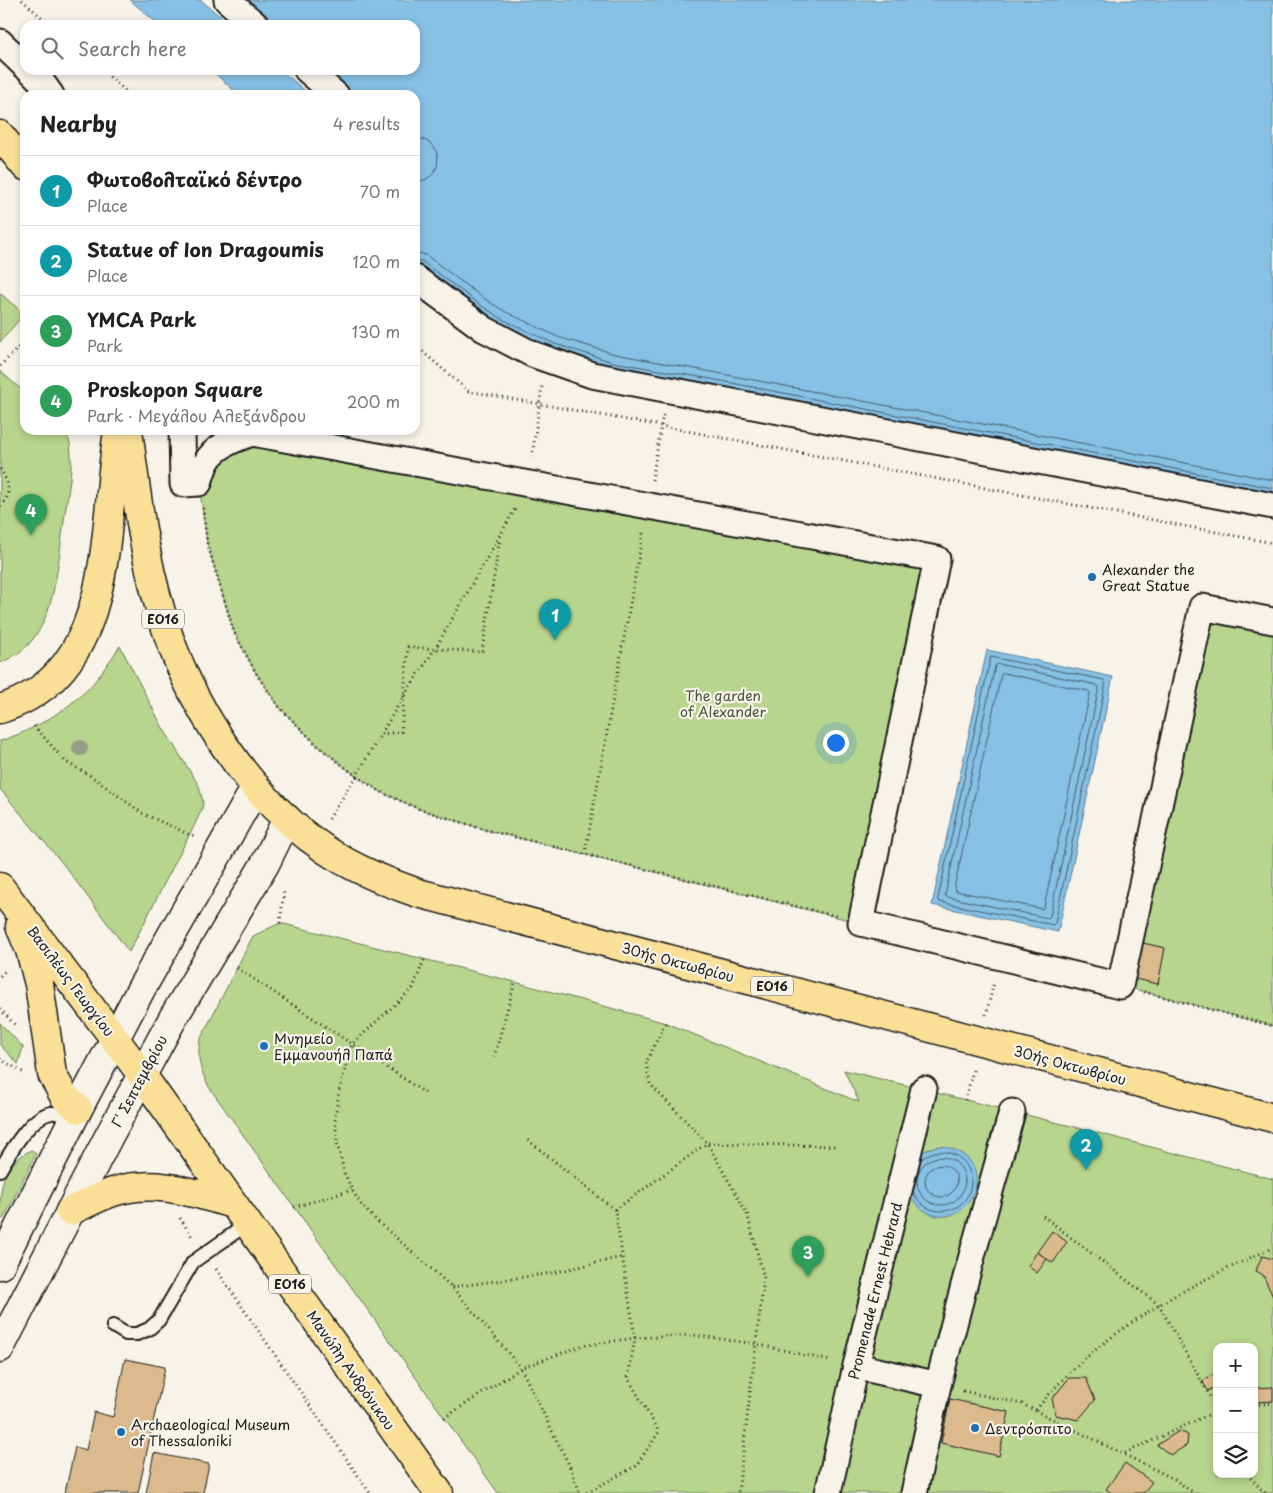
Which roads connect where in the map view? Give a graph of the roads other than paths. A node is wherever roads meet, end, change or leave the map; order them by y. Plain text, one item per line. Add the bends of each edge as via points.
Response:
1 (227, 0) edge
2 (250, 20) edge
3 (0, 42) edge
4 (20, 61) edge
5 (35, 75) edge
6 (313, 75) edge
7 (48, 90) edge
8 (330, 90) edge
9 (0, 134) edge
10 (20, 160) edge
11 (420, 282) edge
12 (117, 435) edge
13 (129, 435) edge
14 (182, 435) edge
15 (247, 435) edge
16 (263, 435) edge
17 (1273, 506) edge
18 (1273, 620) edge
19 (0, 709) edge
20 (256, 787) junction
21 (287, 819) junction
22 (4, 892) edge
23 (114, 1038) junction
24 (142, 1075) junction
25 (924, 1089) dead end
26 (1012, 1112) dead end
27 (76, 1113) junction
28 (1273, 1118) edge
29 (0, 1170) edge
30 (70, 1211) junction
31 (240, 1214) junction
32 (0, 1265) edge
33 (113, 1326) dead end
34 (0, 1348) edge
35 (856, 1366) junction
36 (938, 1385) junction
37 (439, 1493) edge
38 (828, 1493) edge
39 (914, 1493) edge

1 - 2 street
3 - 4 street
5 - 7 street
6 - 8 street
9 - 10 main road
11 - 17 street via 484,329 545,359 592,375
12 - 19 main road via 105,552 87,626 74,653 57,675 31,696
13 - 20 main road, ΕΟ16 via 151,575 178,662 210,722
14 - 15 street via 183,484 199,482 206,463 217,450
16 - 18 street via 937,559 861,923 1120,986 1202,607
20 - 21 main road, 30ής Οκτωβρίου / ΕΟ16
20 - 23 main road
21 - 24 main road, Γ' Σεπτεμβρίου via 265,864
21 - 28 main road, 30ής Οκτωβρίου / ΕΟ16 via 342,860 418,893
22 - 23 main road, Βασιλέως Γεωργίου / ΕΟ16
22 - 27 main road via 30,950 39,984 52,1074
23 - 24 main road, Βασιλέως Γεωργίου / ΕΟ16
23 - 27 main road
24 - 30 main road, Γ' Σεπτεμβρίου
24 - 31 main road, Μανώλη Ανδρόνικου / ΕΟ16
25 - 35 street, Promenade Ernest Hebrard
26 - 36 street
27 - 29 lane via 51,1113 34,1122
27 - 32 main road
30 - 31 main road via 112,1192 158,1187 179,1188
30 - 34 main road, Γ' Σεπτεμβρίου
31 - 33 lane via 205,1254 193,1262 159,1320 137,1334 126,1334
31 - 37 main road, Μανώλη Ανδρόνικου / ΕΟ16
35 - 36 street
35 - 38 street, Promenade Ernest Hebrard
36 - 39 street

